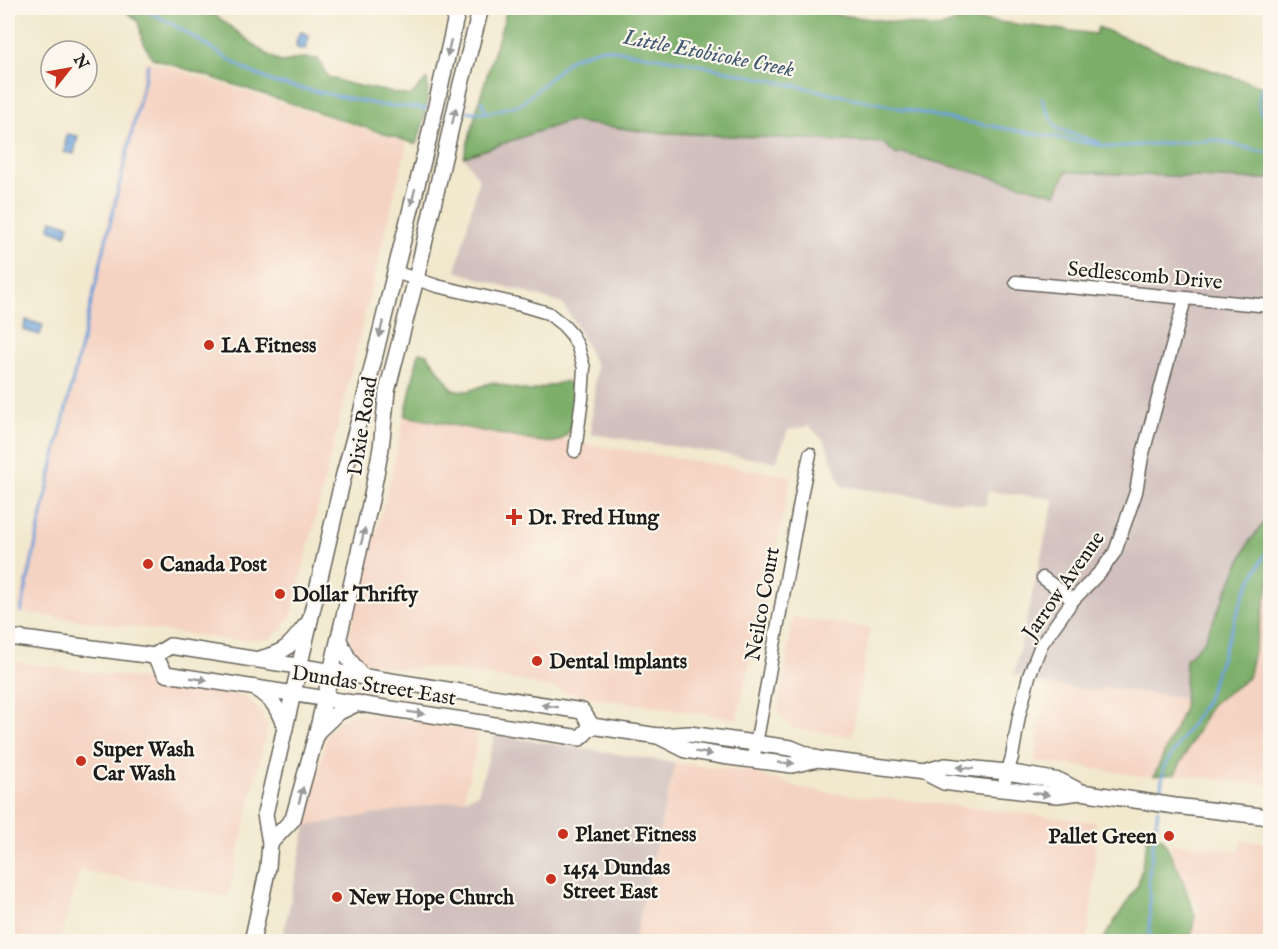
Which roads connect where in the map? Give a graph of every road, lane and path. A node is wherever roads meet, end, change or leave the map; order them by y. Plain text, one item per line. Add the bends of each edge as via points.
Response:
1 (458, 8) edge
2 (481, 8) edge
3 (395, 272) junction
4 (416, 279) junction
5 (1016, 282) dead end
6 (1185, 299) junction
7 (1270, 306) edge
8 (575, 451) dead end
9 (810, 454) dead end
10 (1043, 578) dead end
11 (1073, 600) junction
12 (310, 620) junction
13 (8, 637) edge
14 (339, 640) junction
15 (154, 656) junction
16 (257, 660) junction
17 (299, 667) junction
18 (332, 672) junction
19 (362, 677) junction
20 (253, 687) junction
21 (293, 693) junction
22 (325, 698) junction
23 (358, 704) junction
24 (592, 726) junction
25 (285, 727) junction
26 (317, 732) junction
27 (658, 736) junction
28 (757, 744) junction
29 (818, 759) junction
30 (753, 761) junction
31 (924, 772) junction
32 (1007, 772) junction
33 (1002, 790) junction
34 (1081, 792) junction
35 (1270, 817) edge
36 (270, 843) junction
37 (252, 942) edge

1 -> 3 main road, Dixie Road
4 -> 2 main road, Dixie Road
3 - 4 street
3 -> 12 main road, Dixie Road
4 - 8 street via 548,313 563,325 578,347 584,368
14 -> 4 main road, Dixie Road via 367,521 387,391
5 - 6 street, Sedlescomb Drive
6 - 7 street, Sedlescomb Drive
6 - 11 street, Jarrow Avenue via 1136,492 1115,552
9 - 28 street, Neilco Court
10 - 11 street
11 - 32 street, Jarrow Avenue via 1041,645 1033,665
12 - 16 main road via 287,648
12 - 17 main road, Dixie Road
13 - 15 main road, Dundas Street East
14 - 18 main road, Dixie Road
14 - 19 main road
15 - 16 main road, Dundas Street East via 170,646
15 -> 20 main road, Dundas Street East via 166,674
16 - 17 main road, Dundas Street East
17 - 18 main road, Dundas Street East
17 - 21 main road, Dixie Road
18 - 19 main road, Dundas Street East
18 - 22 main road, Dixie Road
24 -> 19 main road, Dundas Street East via 582,711
20 - 21 main road, Dundas Street East
20 - 25 main road via 272,700
21 - 22 main road, Dundas Street East
21 - 25 main road, Dixie Road
22 - 23 main road, Dundas Street East
22 - 26 main road, Dixie Road
23 -> 24 main road, Dundas Street East via 580,738
23 - 26 main road via 333,716
24 - 27 main road, Dundas Street East
25 - 36 main road, Dixie Road via 265,814
36 -> 26 main road, Dixie Road via 293,819
27 - 28 main road, Dundas Street East via 689,734
27 -> 30 main road, Dundas Street East via 686,750
28 - 29 main road, Dundas Street East via 791,748
28 - 30 street, Neilco Court
30 -> 29 main road, Dundas Street East via 792,765
29 - 31 main road, Dundas Street East
32 -> 31 main road, Dundas Street East via 945,766
31 - 33 main road, Dundas Street East via 944,782
32 - 33 street, Jarrow Avenue
32 - 34 main road, Dundas Street East via 1060,781
33 -> 34 main road, Dundas Street East via 1057,795
34 - 35 main road, Dundas Street East
36 - 37 main road, Dixie Road

